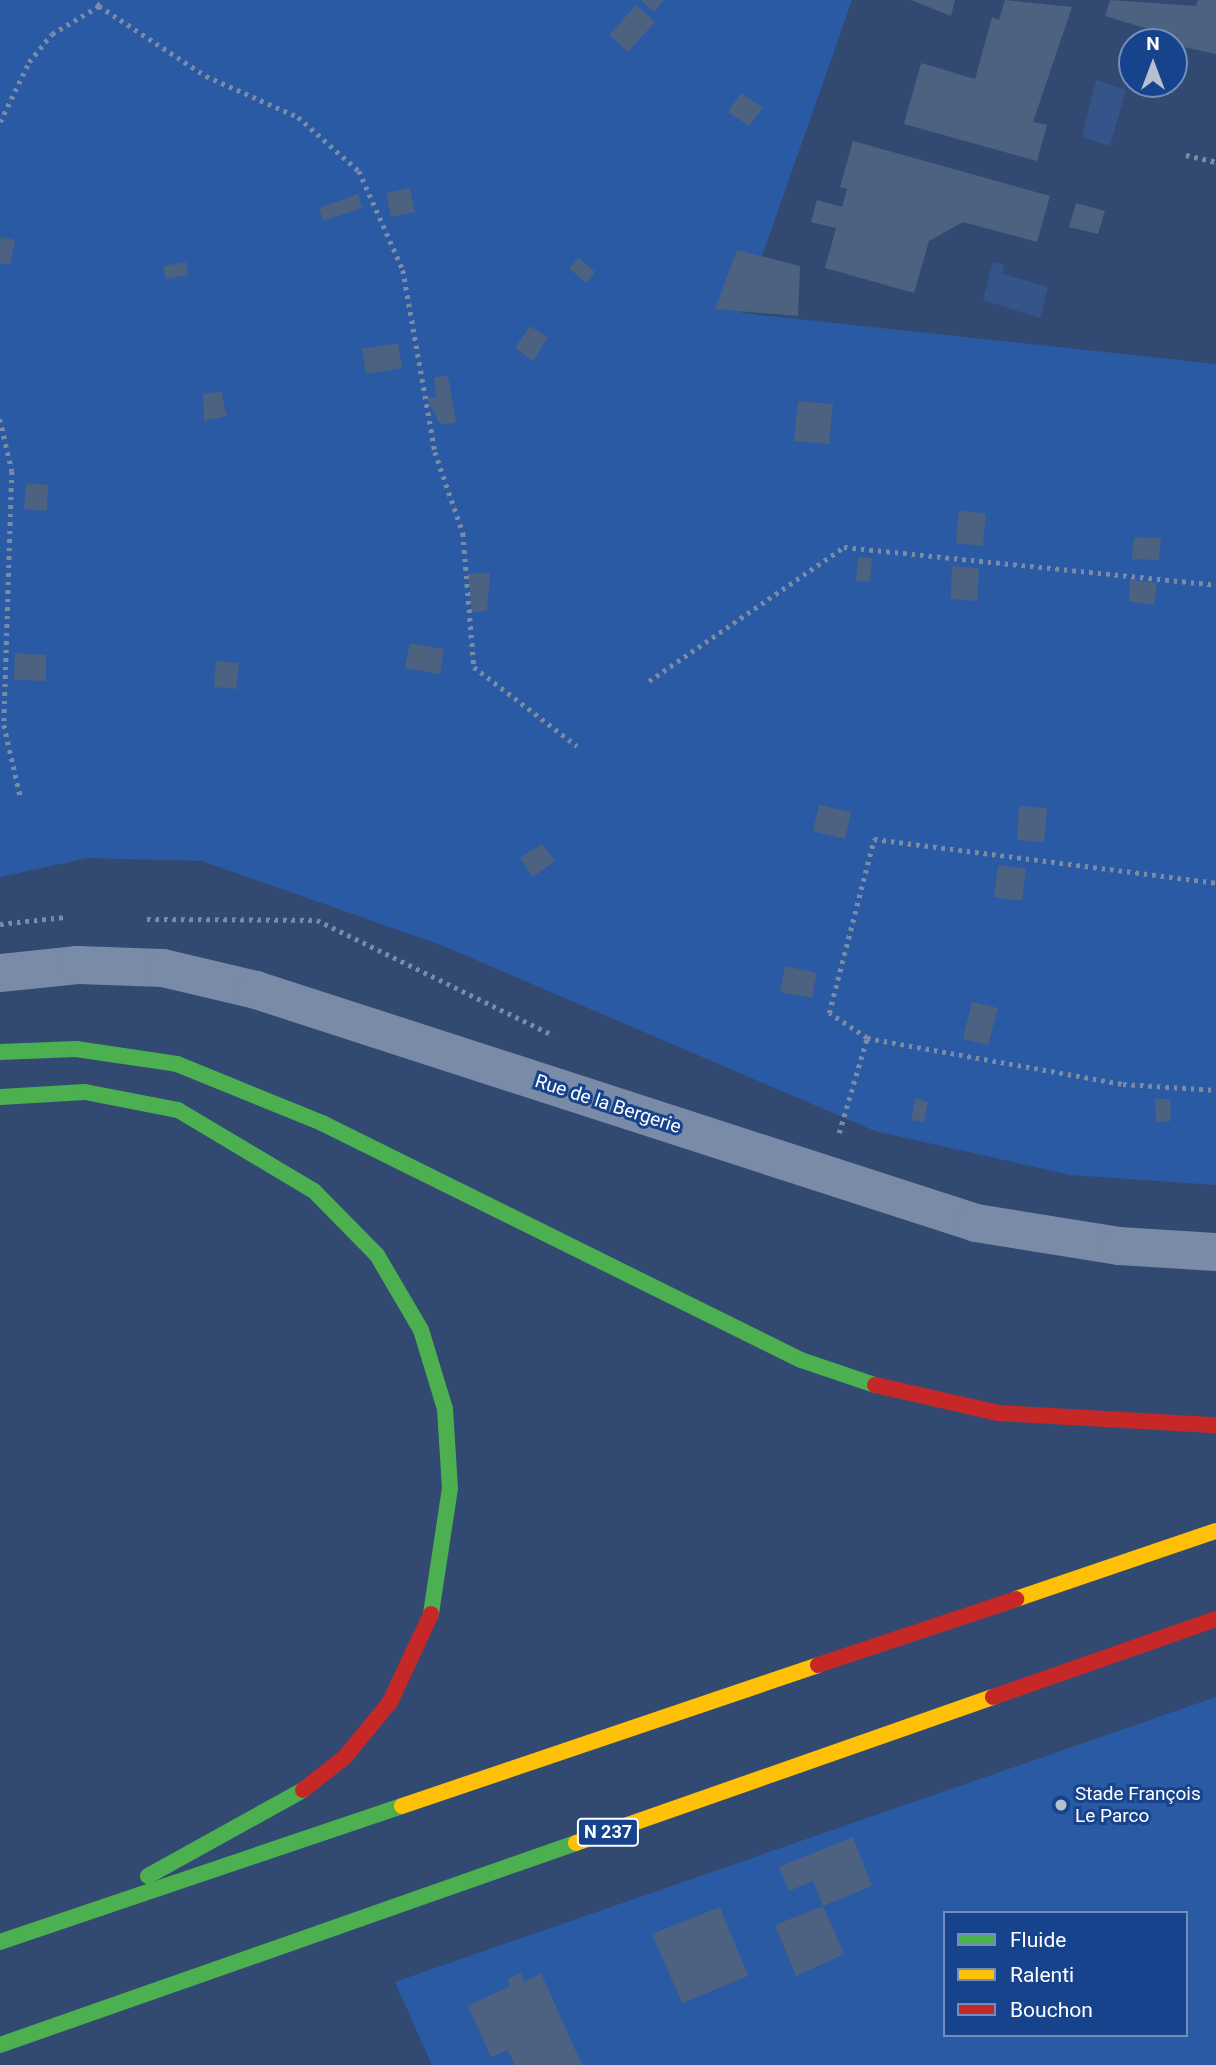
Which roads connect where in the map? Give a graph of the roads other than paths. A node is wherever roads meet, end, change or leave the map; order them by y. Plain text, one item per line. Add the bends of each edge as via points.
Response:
1 (0, 973) edge
2 (0, 1052) edge
3 (0, 1097) edge
4 (1216, 1252) edge
5 (1216, 1425) edge
6 (1216, 1531) edge
7 (1216, 1619) edge
8 (91, 1911) junction
9 (0, 1942) edge
10 (0, 2045) edge

1 - 4 street, Rue de la Bergerie via 78,965 163,968 229,984 976,1223 1119,1246
2 - 5 highway via 76,1049 177,1063 322,1123 801,1360 903,1394 998,1413
3 - 8 highway via 85,1092 178,1110 314,1191 377,1255 421,1330 445,1409 450,1488 439,1587 425,1633 390,1702 345,1757 289,1801 214,1835
6 - 8 highway
7 - 10 highway, N 237
8 - 9 highway

